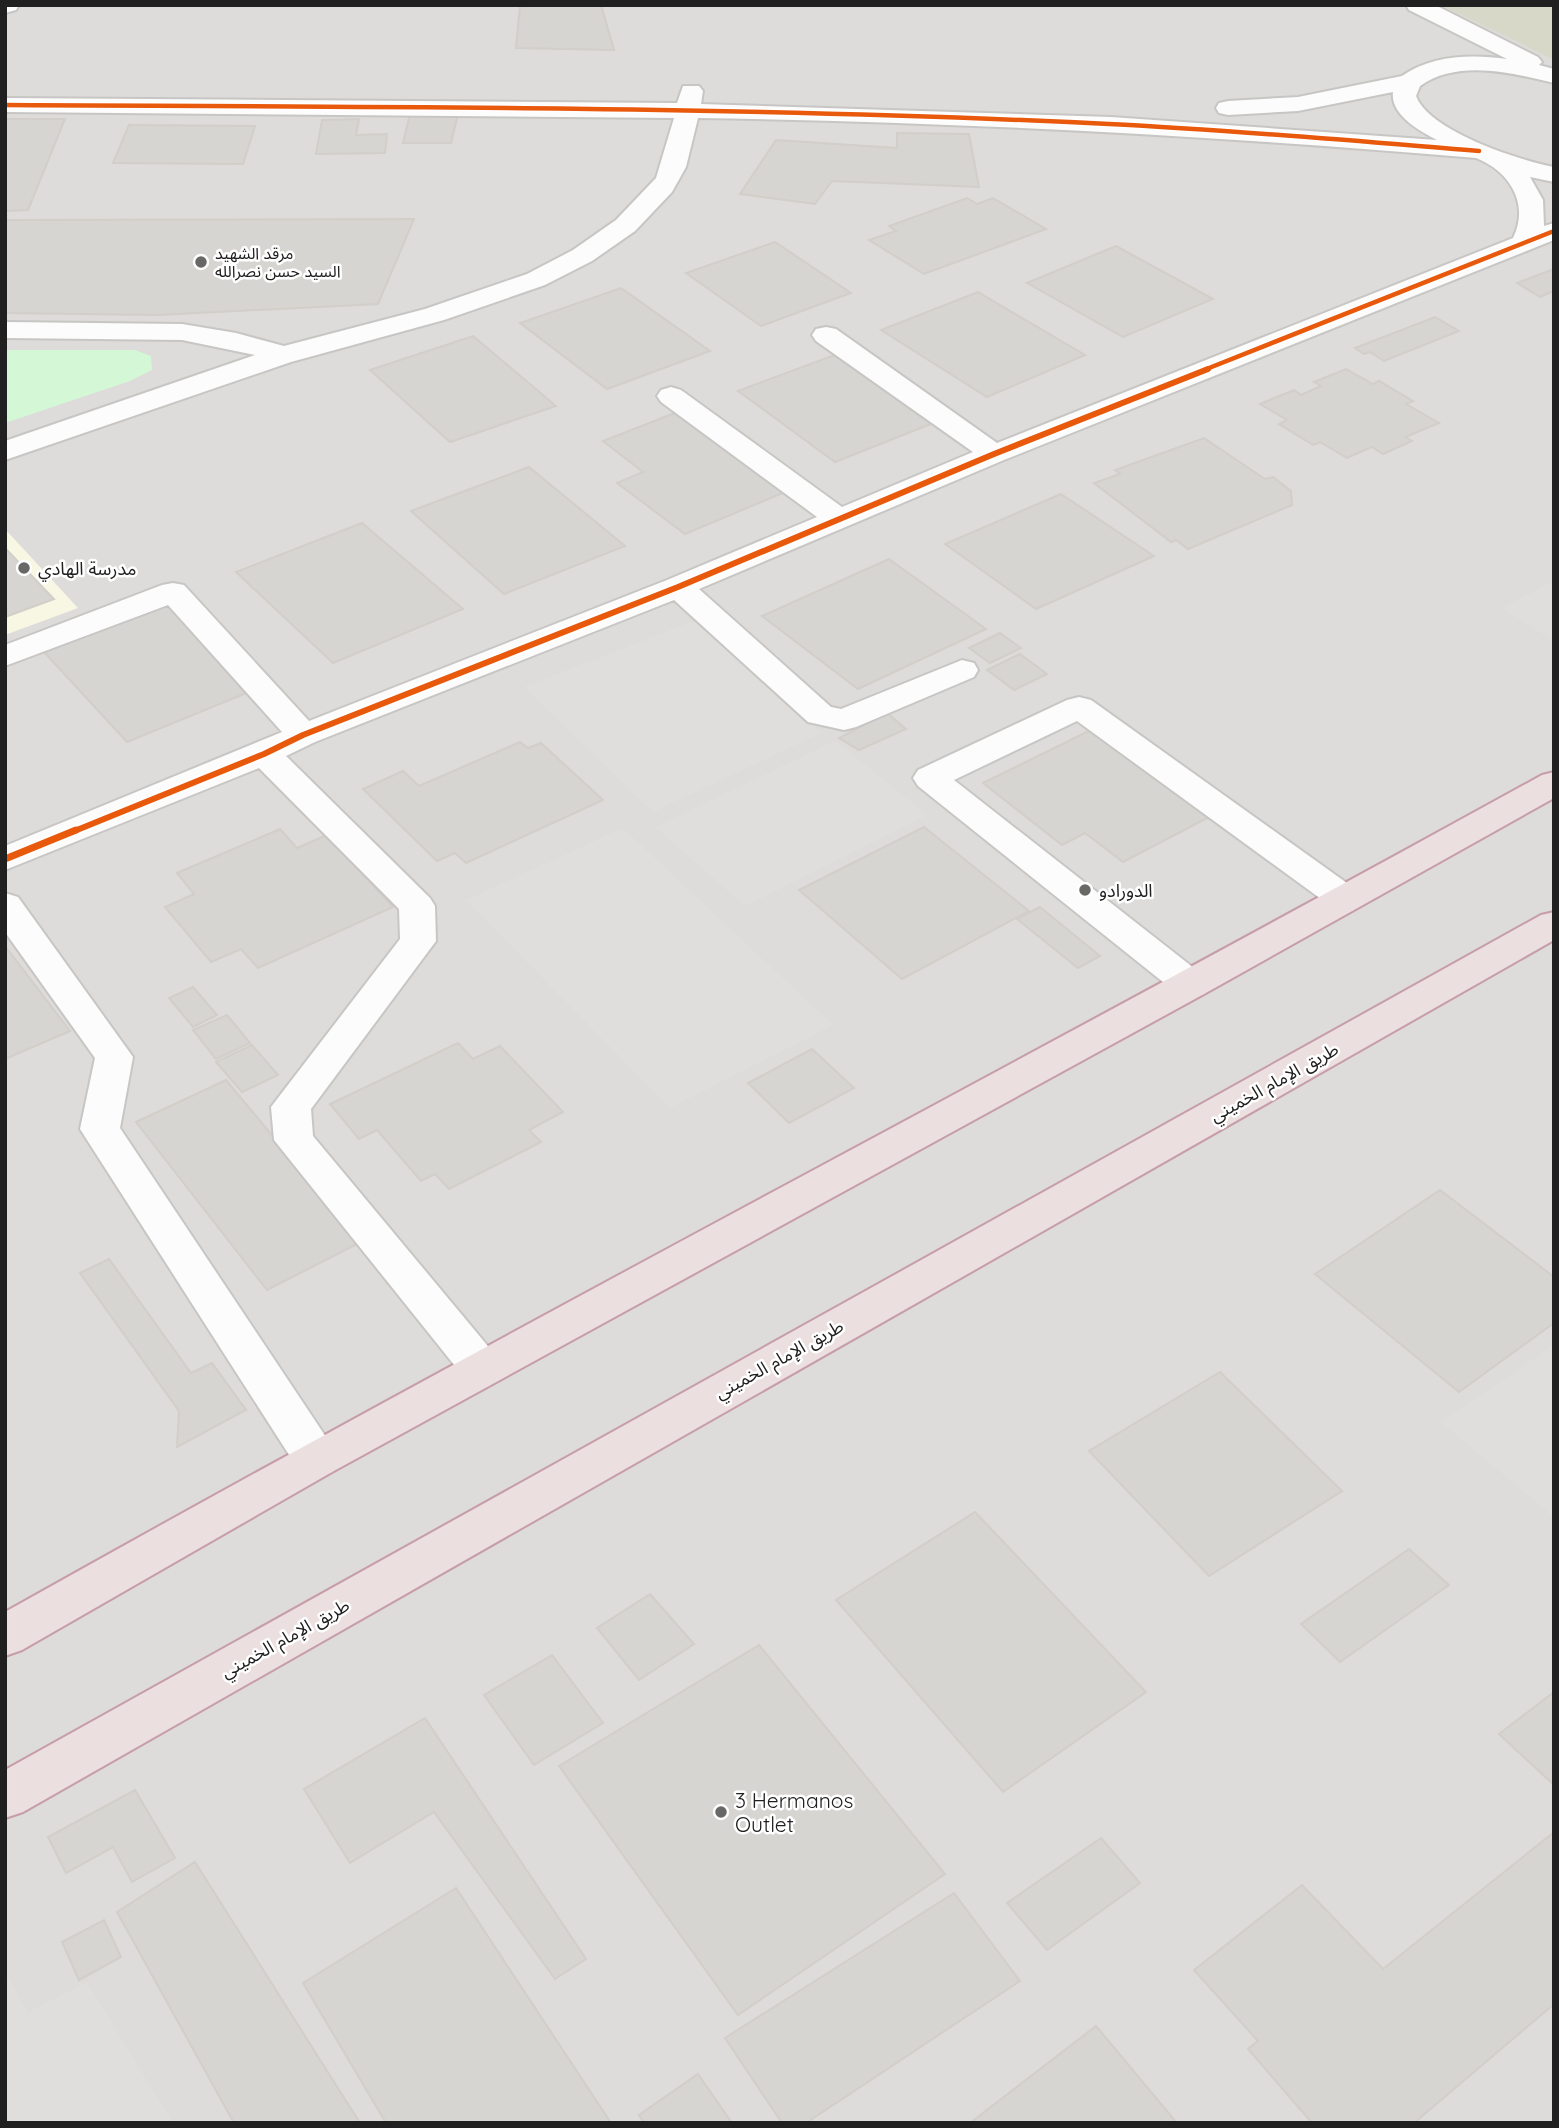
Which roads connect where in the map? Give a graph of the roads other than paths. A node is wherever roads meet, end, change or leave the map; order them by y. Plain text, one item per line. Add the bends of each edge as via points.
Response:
1 (1418, 5) edge
2 (1447, 20) junction
3 (1554, 75) edge
4 (1418, 77) junction
5 (5, 86) edge
6 (689, 101) junction
7 (5, 105) edge
8 (1479, 150) junction
9 (1504, 162) junction
10 (1554, 175) edge
11 (1554, 231) edge
12 (1524, 243) junction
13 (5, 330) edge
14 (826, 335) dead end
15 (283, 355) junction
16 (671, 396) dead end
17 (5, 451) edge
18 (994, 454) junction
19 (839, 519) junction
20 (677, 587) junction
21 (5, 656) edge
22 (962, 670) dead end
23 (303, 735) junction
24 (264, 754) junction
25 (1554, 783) edge
26 (5, 859) edge
27 (1345, 899) junction
28 (5, 905) edge
29 (1554, 924) edge
30 (1191, 985) junction
31 (482, 1369) junction
32 (316, 1459) junction
33 (5, 1636) edge
34 (5, 1796) edge

1 - 2 street
2 - 3 street
2 - 4 street via 1445,46
3 - 4 street via 1493,65 1457,65
4 - 6 street via 1298,104 1247,108
4 - 8 street via 1404,96 1410,110
5 - 6 street via 422,84
6 - 7 street
6 - 8 street via 1172,126
6 - 15 street via 665,184 612,235 575,259 480,300
8 - 9 street
9 - 10 street
9 - 12 street via 1534,206 1534,225
11 - 12 street
12 - 18 street
13 - 15 street via 182,332
14 - 18 street
15 - 17 street
16 - 19 street
18 - 19 street
19 - 20 street
20 - 22 street via 820,715 844,720
20 - 23 street
21 - 23 street via 173,592
23 - 24 street
24 - 26 street
24 - 31 street via 417,906 418,941 291,1107 294,1140
25 - 27 highway
27 - 30 highway
27 - 30 street via 1079,707 930,778
28 - 32 street via 114,1058 100,1129
29 - 34 highway, طريق الإمام الخميني
30 - 31 highway
31 - 32 highway
32 - 33 highway

